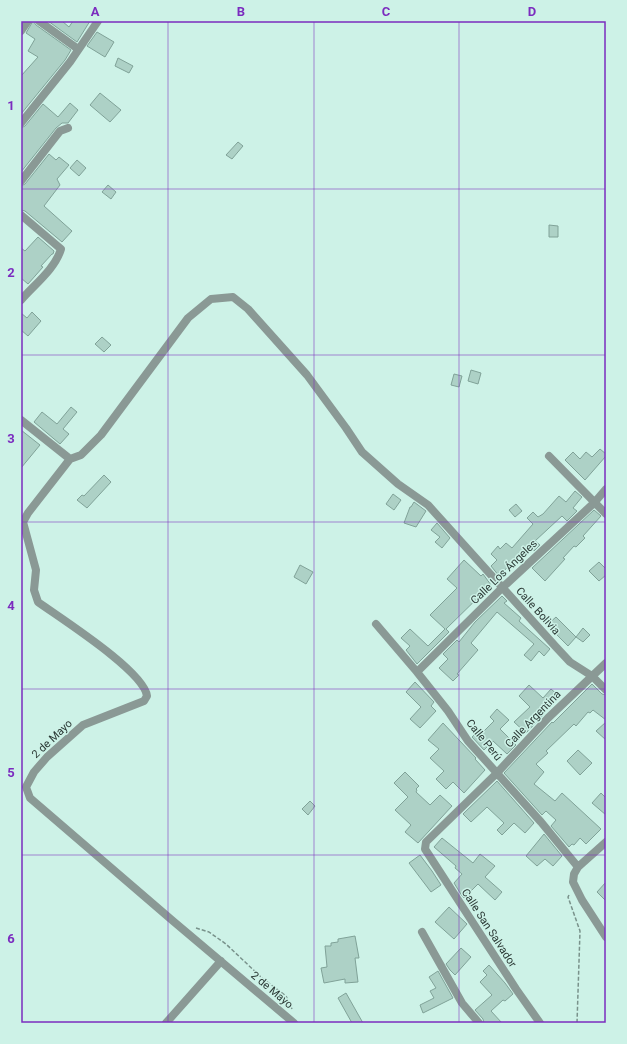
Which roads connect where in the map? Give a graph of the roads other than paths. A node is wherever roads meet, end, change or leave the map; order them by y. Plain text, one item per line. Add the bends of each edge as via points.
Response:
1 (28, 21) edge
2 (39, 21) edge
3 (98, 21) edge
4 (21, 31) edge
5 (78, 49) junction
6 (21, 123) edge
7 (68, 128) dead end
8 (21, 181) edge
9 (21, 215) edge
10 (21, 300) edge
11 (21, 420) edge
12 (549, 456) dead end
13 (70, 459) junction
14 (606, 488) edge
15 (594, 503) junction
16 (606, 514) edge
17 (502, 588) junction
18 (376, 624) dead end
19 (606, 663) edge
20 (417, 672) junction
21 (592, 676) junction
22 (606, 690) edge
23 (497, 773) junction
24 (426, 842) joint
25 (606, 842) edge
26 (578, 867) junction
27 (422, 932) dead end
28 (606, 936) edge
29 (221, 961) junction
30 (166, 1023) edge
31 (294, 1023) edge
32 (479, 1023) edge
33 (540, 1023) edge

1 - 4 street
2 - 5 street
3 - 5 street
5 - 6 street
7 - 8 street via 60,131
9 - 10 street via 61,249 59,257
11 - 13 street
12 - 15 street
13 - 17 street, Calle Bolivia via 80,455 101,435 188,318 211,299 233,297 248,309 307,375 362,452 398,484 428,505
13 - 29 street, 2 de Mayo via 23,522 36,570 35,596 38,602 105,648 135,677 146,690 147,696 144,701 83,726 47,757 34,772 26,787 30,798
14 - 15 street, Calle Los Ángeles
15 - 16 street
15 - 17 street, Calle Los Ángeles
17 - 20 street, Calle Los Ángeles
17 - 21 street, Calle Bolivia via 570,662
18 - 20 street, Calle Perú
19 - 21 street, Calle Argentina
20 - 23 street, Calle Perú via 468,741
21 - 22 street, Calle Bolivia
21 - 23 street, Calle Argentina via 548,718
23 - 24 street, Calle Argentina
23 - 26 street, Calle Perú
24 - 33 street, Calle San Salvador via 425,849 429,857
25 - 26 street
26 - 28 street via 573,882
27 - 32 street via 462,1003
29 - 30 street
29 - 31 street, 2 de Mayo

